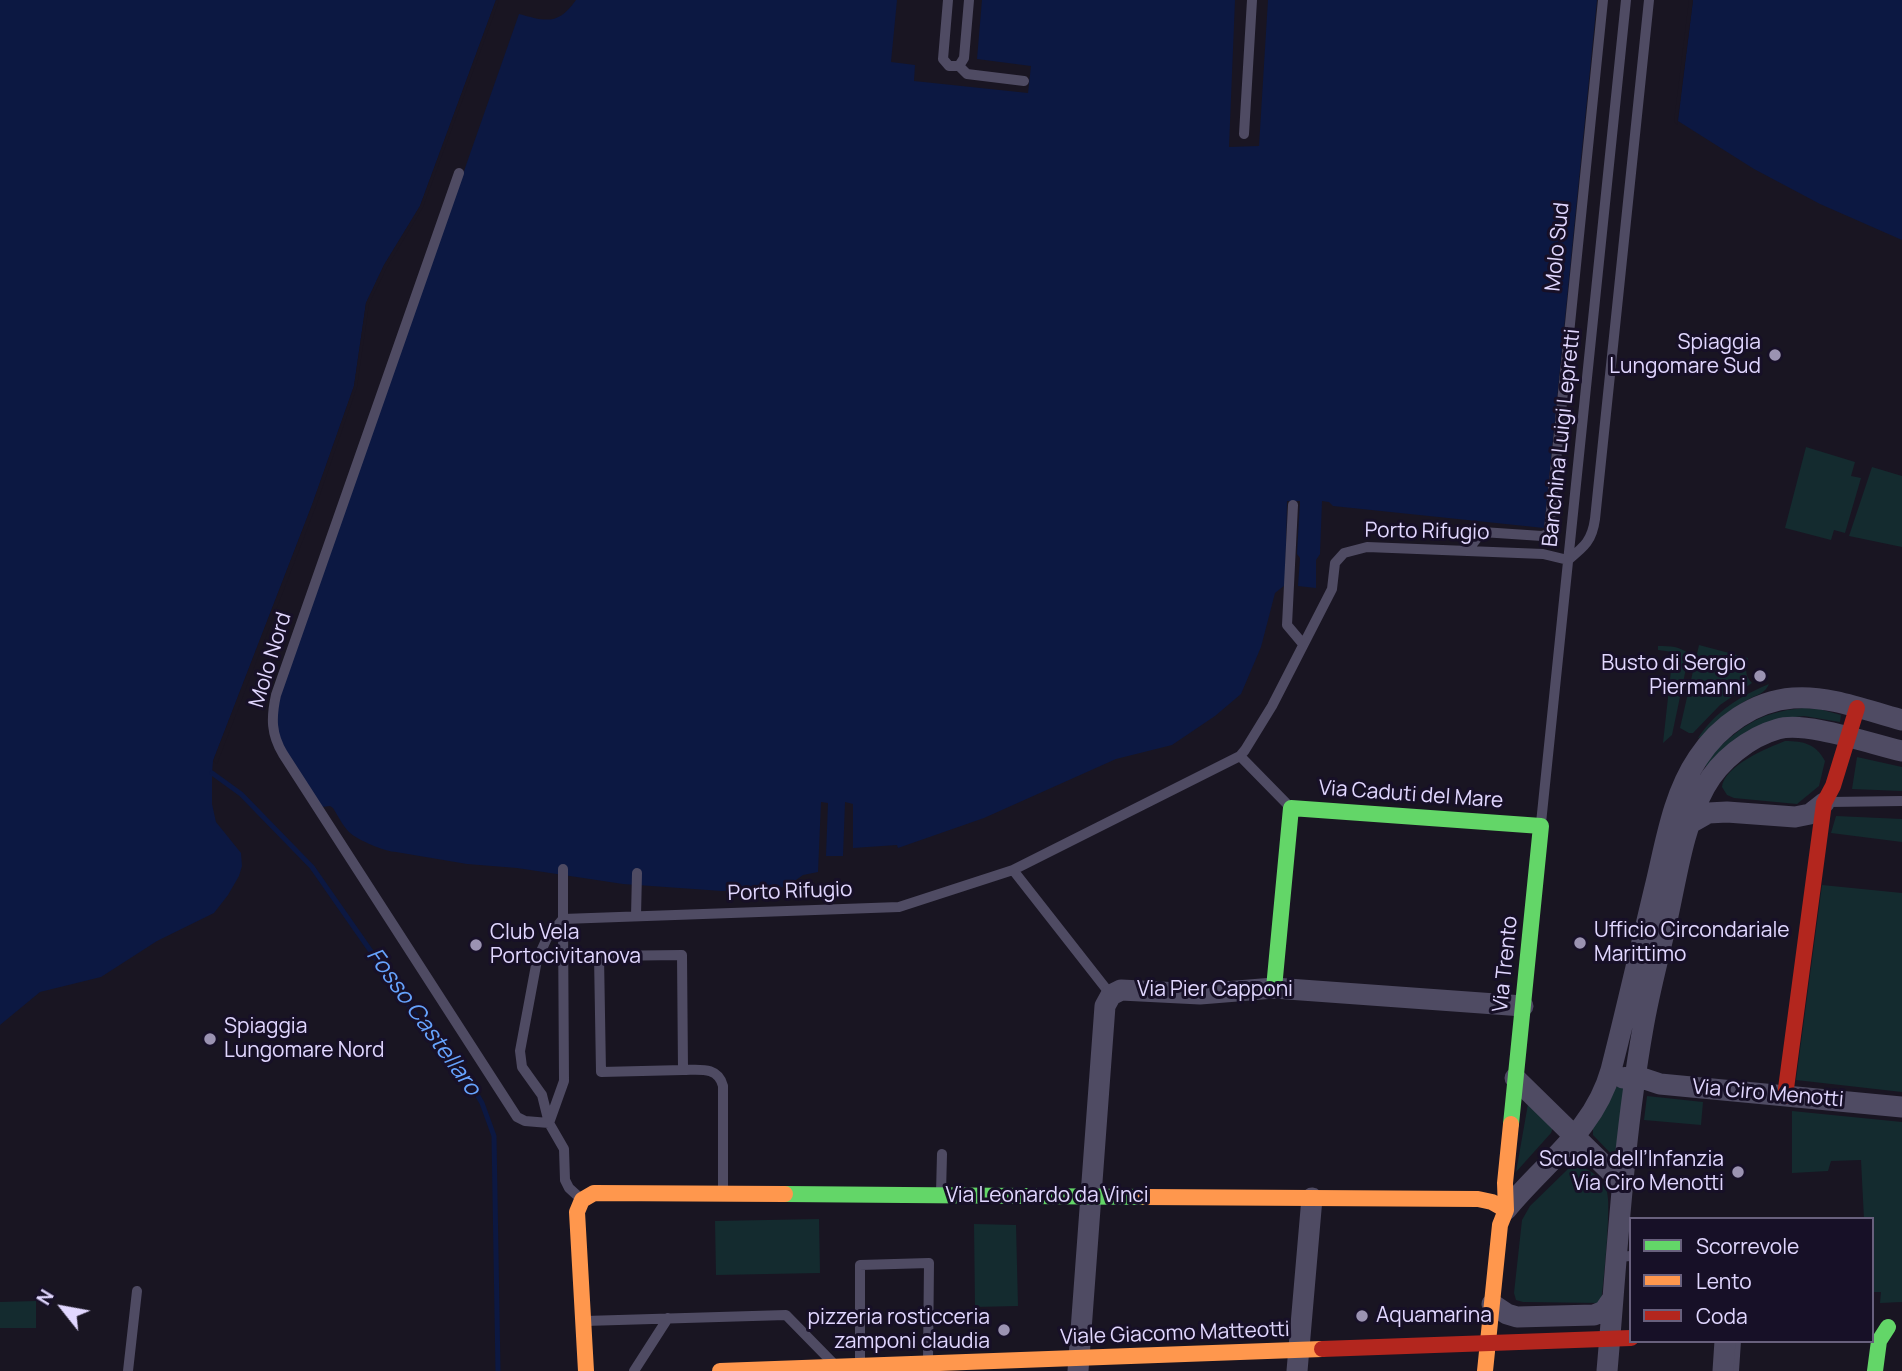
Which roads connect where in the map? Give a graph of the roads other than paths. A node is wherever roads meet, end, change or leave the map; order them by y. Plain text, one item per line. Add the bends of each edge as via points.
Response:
1 (948, 0) edge
2 (969, 0) edge
3 (1252, 0) edge
4 (1603, 0) edge
5 (1626, 0) edge
6 (1649, 0) edge
7 (959, 66) junction
8 (1024, 81) dead end
9 (1244, 134) dead end
10 (459, 173) dead end
11 (1293, 505) dead end
12 (1467, 551) junction
13 (1569, 560) junction
14 (1303, 644) junction
15 (1857, 708) junction
16 (1902, 720) edge
17 (1848, 738) junction
18 (1902, 751) edge
19 (1240, 756) junction
20 (1696, 782) junction
21 (1902, 801) edge
22 (1824, 803) junction
23 (1291, 808) junction
24 (1691, 822) junction
25 (1669, 825) junction
26 (1541, 826) junction
27 (563, 869) dead end
28 (1013, 870) junction
29 (637, 873) dead end
30 (636, 916) junction
31 (563, 919) junction
32 (1274, 988) junction
33 (1111, 995) junction
34 (1523, 1006) junction
35 (1639, 1052) junction
36 (1614, 1059) junction
37 (683, 1070) junction
38 (1636, 1076) junction
39 (1516, 1077) junction
40 (1785, 1096) junction
41 (1902, 1107) edge
42 (549, 1123) junction
43 (1575, 1136) junction
44 (942, 1154) dead end
45 (1623, 1186) junction
46 (723, 1194) junction
47 (941, 1195) junction
48 (1091, 1196) junction
49 (1312, 1198) junction
50 (582, 1200) junction
51 (1506, 1210) junction
52 (1624, 1256) edge
53 (137, 1291) dead end
54 (1613, 1298) junction
55 (1492, 1304) junction
56 (668, 1318) junction
57 (583, 1321) junction
58 (1888, 1328) edge
59 (1620, 1338) edge
60 (1488, 1343) junction
61 (1725, 1343) edge
62 (1736, 1343) edge
63 (1298, 1361) edge
64 (928, 1363) junction
65 (1079, 1364) edge
66 (860, 1366) junction
67 (836, 1367) junction
68 (747, 1370) edge
69 (128, 1371) edge
70 (586, 1371) edge
71 (634, 1371) edge
72 (720, 1371) edge
73 (1485, 1371) edge
74 (1607, 1371) edge
75 (1723, 1371) edge
76 (1734, 1371) edge
77 (1875, 1371) edge

1 - 7 lane via 943,59 949,66
2 - 7 lane via 964,58
3 - 9 lane
4 - 12 lane, Molo Sud via 1549,530 1542,536 1482,532
5 - 13 lane, Banchina Luigi Lepretti
6 - 13 lane, Banchina Luigi Lepretti via 1593,534
7 - 8 lane via 967,74
10 - 42 lane, Molo Nord via 276,695 272,729 275,742 517,1117
11 - 14 lane via 1287,625
12 - 13 lane, Porto Rifugio via 1543,554
12 - 14 lane, Porto Rifugio via 1367,547 1344,553 1335,563 1332,589
13 - 26 lane, Via Trento
14 - 19 lane, Porto Rifugio
15 - 16 street
15 - 17 street
15 - 20 street via 1813,698 1769,702 1740,716 1706,746
17 - 18 street
17 - 20 street via 1808,728 1779,729 1762,735
17 - 22 street
19 - 23 lane
19 - 28 lane, Porto Rifugio
20 - 24 street
20 - 25 street
21 - 22 lane
22 - 24 street via 1810,814 1795,817 1716,812
22 - 40 street
23 - 26 street, Via Caduti del Mare
23 - 32 street, Via Caduti del Mare
24 - 25 street via 1679,828
24 - 35 street
25 - 36 street
26 - 34 street, Via Trento
27 - 31 lane
28 - 30 lane, Porto Rifugio via 899,907
28 - 33 lane
29 - 30 lane
30 - 31 lane, Porto Rifugio
31 - 42 lane via 564,1081
31 - 42 lane via 537,960 520,1051 522,1067 542,1095
32 - 33 street, Via Pier Capponi via 1200,994 1121,990
32 - 34 street, Via Pier Capponi
33 - 48 street, Via Pier Capponi via 1105,1006
34 - 39 street, Via Trento
35 - 36 street via 1623,1046
35 - 38 street
36 - 38 street, Via Ciro Menotti via 1622,1078
36 - 43 street via 1597,1105
37 - 37 lane via 682,955 599,956 601,1072
37 - 46 lane via 713,1072 723,1086
38 - 40 street, Via Ciro Menotti via 1660,1084
38 - 45 street
39 - 43 street
39 - 51 street, Via Trento via 1504,1183
40 - 41 street, Via Ciro Menotti
42 - 50 lane via 564,1149 565,1181
43 - 45 street
43 - 51 street
44 - 47 lane
45 - 52 street
46 - 47 street, Via Leonardo da Vinci
46 - 50 street, Via Leonardo da Vinci via 594,1193
47 - 48 street, Via Leonardo da Vinci
48 - 49 street, Via Leonardo da Vinci
48 - 65 street, Via Pier Capponi
49 - 51 street, Via Leonardo da Vinci via 1478,1199
49 - 63 street
50 - 57 street via 577,1212
51 - 55 street, Via Trento via 1500,1225
52 - 54 street
53 - 69 lane
54 - 55 street via 1604,1311 1594,1315 1517,1317
54 - 59 street
55 - 60 street, Via Trento
56 - 57 lane
56 - 67 lane via 786,1314
56 - 71 lane
57 - 70 street
58 - 77 street via 1879,1340
59 - 60 street, Viale Giacomo Matteotti
59 - 74 street
60 - 63 street, Viale Giacomo Matteotti
60 - 73 street, Via Trento
61 - 75 street
62 - 76 lane
63 - 65 street, Viale Giacomo Matteotti
64 - 65 street, Viale Giacomo Matteotti
64 - 66 street, Viale Giacomo Matteotti
64 - 66 lane via 929,1263 860,1265
66 - 67 street, Viale Giacomo Matteotti
67 - 68 street, Viale Giacomo Matteotti
68 - 72 street, Viale Giacomo Matteotti

